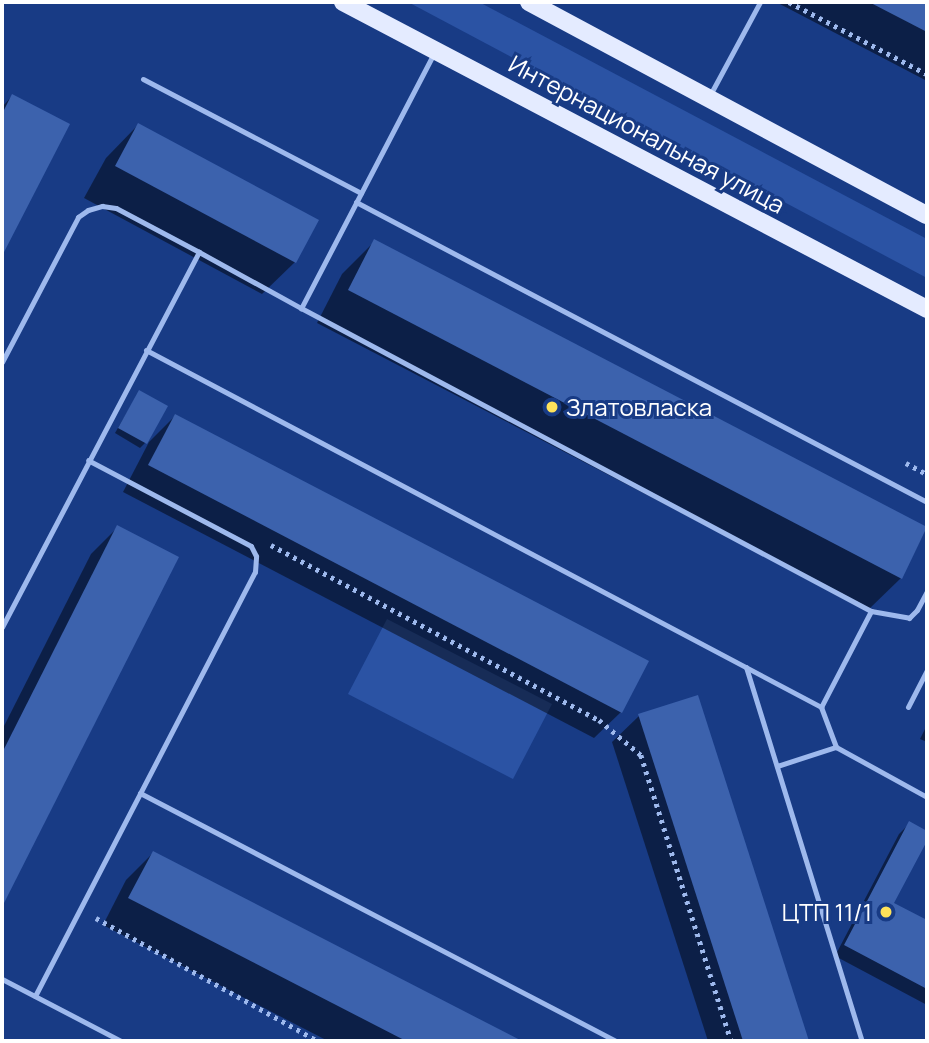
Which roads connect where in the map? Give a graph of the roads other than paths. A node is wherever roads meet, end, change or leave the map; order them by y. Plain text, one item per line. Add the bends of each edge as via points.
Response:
1 (343, 2) edge
2 (529, 2) edge
3 (760, 2) edge
4 (436, 51) junction
5 (143, 79) dead end
6 (709, 98) junction
7 (361, 194) junction
8 (356, 202) junction
9 (927, 215) edge
10 (199, 252) junction
11 (301, 308) junction
12 (927, 309) edge
13 (146, 350) junction
14 (2, 362) edge
15 (88, 460) junction
16 (927, 502) edge
17 (927, 591) edge
18 (871, 611) junction
19 (2, 627) edge
20 (746, 667) junction
21 (927, 670) edge
22 (821, 707) junction
23 (908, 707) dead end
24 (836, 747) junction
25 (777, 766) junction
26 (140, 793) junction
27 (927, 797) edge
28 (2, 979) edge
29 (35, 996) junction
30 (121, 1041) edge
31 (616, 1041) edge
32 (862, 1041) edge

1 - 4 main road, Интернациональная улица
2 - 6 main road
3 - 6 lane
4 - 7 lane
4 - 12 main road, Интернациональная улица
5 - 7 lane
6 - 9 main road
7 - 8 lane
8 - 11 lane
8 - 16 lane
10 - 11 lane
10 - 13 lane
10 - 14 lane via 116,208 88,210 78,217
11 - 18 lane
13 - 15 lane
13 - 20 lane
15 - 19 lane
15 - 26 lane via 251,546 256,555 255,572
17 - 18 lane via 909,618
18 - 22 lane
20 - 22 lane
20 - 25 lane
21 - 23 lane
22 - 24 lane
24 - 25 lane
24 - 27 lane
25 - 32 lane
26 - 29 lane
26 - 31 lane
28 - 29 lane
29 - 30 lane

